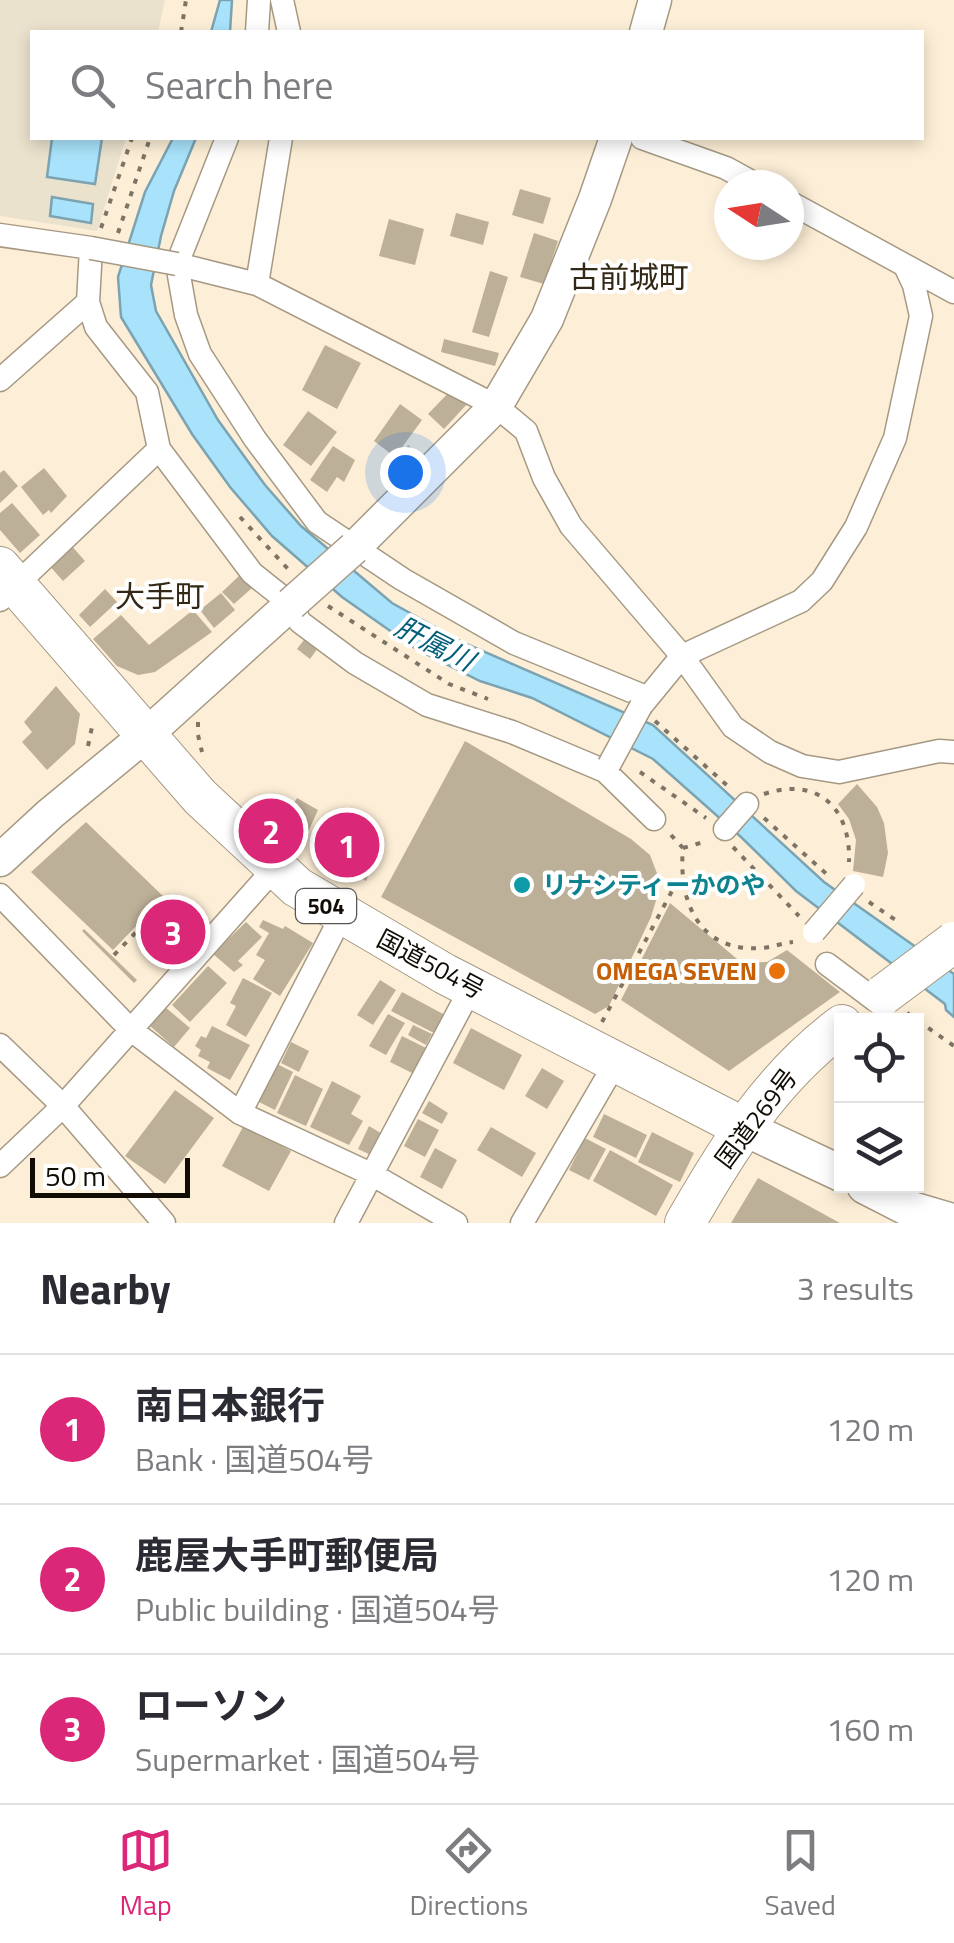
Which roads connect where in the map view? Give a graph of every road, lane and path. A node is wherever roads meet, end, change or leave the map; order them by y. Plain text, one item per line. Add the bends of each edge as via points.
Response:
1 (186, 0) edge
2 (259, 0) edge
3 (282, 0) edge
4 (655, 0) edge
5 (182, 30) edge
6 (257, 30) edge
7 (289, 30) edge
8 (647, 30) edge
9 (131, 140) edge
10 (149, 140) edge
11 (225, 140) edge
12 (281, 140) edge
13 (615, 140) edge
14 (648, 140) edge
15 (730, 170) edge
16 (804, 210) edge
17 (0, 234) edge
18 (100, 249) junction
19 (177, 264) junction
20 (905, 266) junction
21 (258, 284) junction
22 (954, 292) edge
23 (88, 302) junction
24 (0, 380) edge
25 (496, 406) junction
26 (159, 450) junction
27 (234, 511) dead end
28 (354, 548) junction
29 (5, 584) edge
30 (281, 596) junction
31 (327, 606) dead end
32 (682, 656) junction
33 (644, 701) junction
34 (499, 704) dead end
35 (93, 714) dead end
36 (199, 717) dead end
37 (147, 734) junction
38 (202, 752) dead end
39 (954, 752) edge
40 (84, 753) dead end
41 (607, 768) junction
42 (635, 769) dead end
43 (747, 804) joint
44 (654, 819) joint
45 (720, 830) junction
46 (0, 860) edge
47 (274, 869) junction
48 (680, 876) junction
49 (854, 885) joint
50 (0, 895) edge
51 (170, 897) dead end
52 (342, 915) junction
53 (810, 927) joint
54 (954, 942) edge
55 (114, 955) dead end
56 (826, 964) joint
57 (472, 986) junction
58 (877, 1006) edge
59 (130, 1029) junction
60 (834, 1033) edge
61 (608, 1044) junction
62 (0, 1045) edge
63 (954, 1046) edge
64 (64, 1106) junction
65 (240, 1113) junction
66 (742, 1127) junction
67 (0, 1166) edge
68 (834, 1170) edge
69 (374, 1176) junction
70 (878, 1193) edge
71 (931, 1220) edge
72 (164, 1223) edge
73 (346, 1223) edge
74 (456, 1223) edge
75 (522, 1223) edge
76 (685, 1223) edge

1 - 5 path
2 - 6 street
3 - 7 street
4 - 8 street
9 - 18 path
10 - 18 path
11 - 19 street
12 - 21 street
13 - 25 street via 547,319
14 - 15 street
16 - 20 street
17 - 18 street
18 - 19 street, bridge
18 - 23 street
19 - 21 street
19 - 28 street via 200,354 317,522
20 - 22 street
20 - 32 street via 920,316 895,438 856,527 801,601
21 - 25 street
23 - 24 street
23 - 26 street via 96,327 147,392
25 - 28 street
25 - 32 street via 526,431 571,526
26 - 29 street
26 - 30 street via 252,573
27 - 30 path via 289,570
28 - 30 street, bridge
28 - 33 street via 514,643
29 - 37 highway, 国道504号 / 504
30 - 37 street
30 - 41 street via 300,622 427,705
31 - 34 path via 449,684
32 - 33 street
32 - 39 street via 732,726 802,766 839,772
33 - 41 street, bridge
35 - 40 path
36 - 38 path
37 - 46 street
37 - 47 highway, 国道504号 / 504
41 - 44 street
42 - 45 path
43 - 45 street
43 - 49 path via 778,790 800,789 832,804 850,842
44 - 48 path via 683,848
45 - 53 path
47 - 52 highway, 国道504号 / 504
47 - 59 street
48 - 56 path via 703,931 761,948 792,942
48 - 61 path
49 - 53 street, bridge
50 - 59 street
51 - 55 path
52 - 57 highway, 国道504号 / 504
52 - 65 street
54 - 58 highway, bridge
56 - 58 street
57 - 61 highway, 国道504号 / 504
57 - 69 street
58 - 63 path
59 - 64 street
59 - 65 street
60 - 66 highway, 国道269号 via 786,1073
61 - 66 highway, 国道504号 / 504
61 - 75 street
62 - 64 street
64 - 67 street
64 - 72 street
65 - 69 street
66 - 68 main road
66 - 76 highway, 国道269号
69 - 73 street
69 - 74 street
70 - 71 main road

